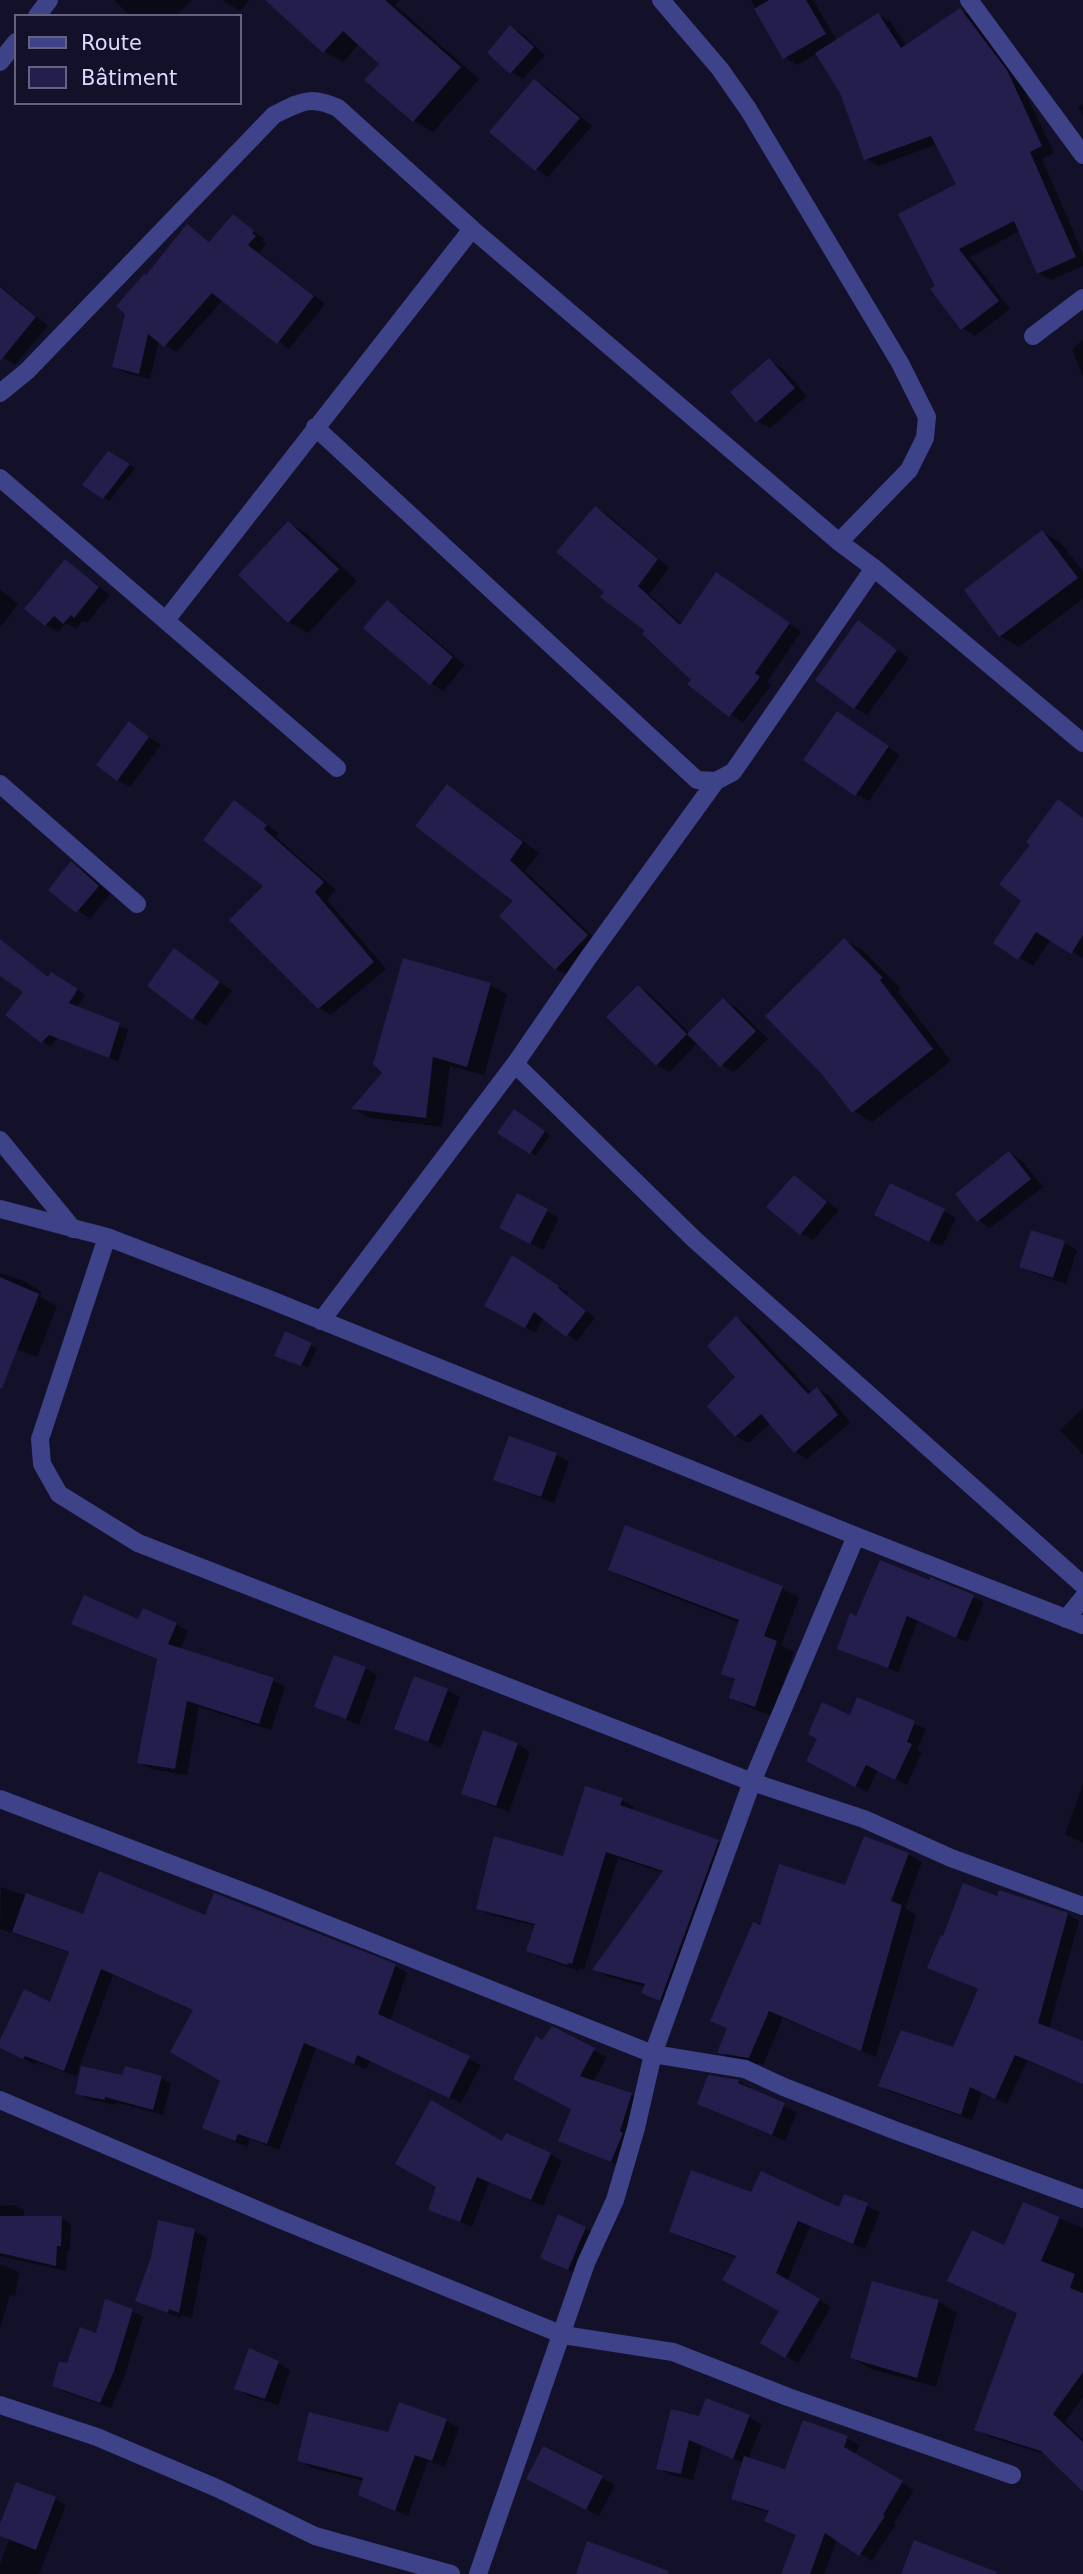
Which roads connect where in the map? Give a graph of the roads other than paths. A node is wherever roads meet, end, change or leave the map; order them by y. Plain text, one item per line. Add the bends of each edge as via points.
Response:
1 (661, 0) edge
2 (969, 0) edge
3 (14, 44) edge
4 (0, 62) edge
5 (1083, 155) edge
6 (472, 229) junction
7 (1083, 298) edge
8 (1033, 336) dead end
9 (0, 393) edge
10 (315, 427) junction
11 (0, 478) edge
12 (839, 542) junction
13 (874, 568) junction
14 (166, 620) junction
15 (1083, 743) edge
16 (337, 768) dead end
17 (716, 781) junction
18 (0, 784) edge
19 (137, 904) dead end
20 (515, 1064) junction
21 (0, 1140) edge
22 (0, 1209) edge
23 (74, 1228) junction
24 (107, 1237) junction
25 (321, 1321) junction
26 (856, 1536) junction
27 (1083, 1585) edge
28 (1083, 1598) edge
29 (1075, 1622) edge
30 (752, 1782) junction
31 (0, 1799) edge
32 (1083, 1906) edge
33 (653, 2054) junction
34 (0, 2100) edge
35 (1083, 2199) edge
36 (563, 2335) junction
37 (0, 2405) edge
38 (1012, 2475) dead end
39 (451, 2574) edge
40 (478, 2574) edge

1 - 12 street via 748,109 928,417 925,438 909,470
2 - 5 street
3 - 4 street
6 - 9 street via 338,108 307,100 274,115
6 - 10 street
6 - 12 street
7 - 8 street
10 - 14 street
10 - 17 street via 697,780
11 - 14 street
12 - 13 street
13 - 15 street
13 - 17 street via 733,772
14 - 16 street
17 - 20 street
18 - 19 street
20 - 25 street
20 - 27 street via 695,1240
21 - 23 street
22 - 23 street
23 - 24 street
24 - 25 street
24 - 30 street via 40,1439 42,1464 59,1494 138,1543
25 - 26 street
26 - 29 street
26 - 30 street
28 - 29 street
30 - 32 street via 864,1819 951,1858
30 - 33 street
31 - 33 street
33 - 35 street via 745,2069
33 - 36 street via 615,2200 586,2263
34 - 36 street
36 - 38 street via 673,2352
36 - 40 street
37 - 39 street via 109,2442 315,2536

